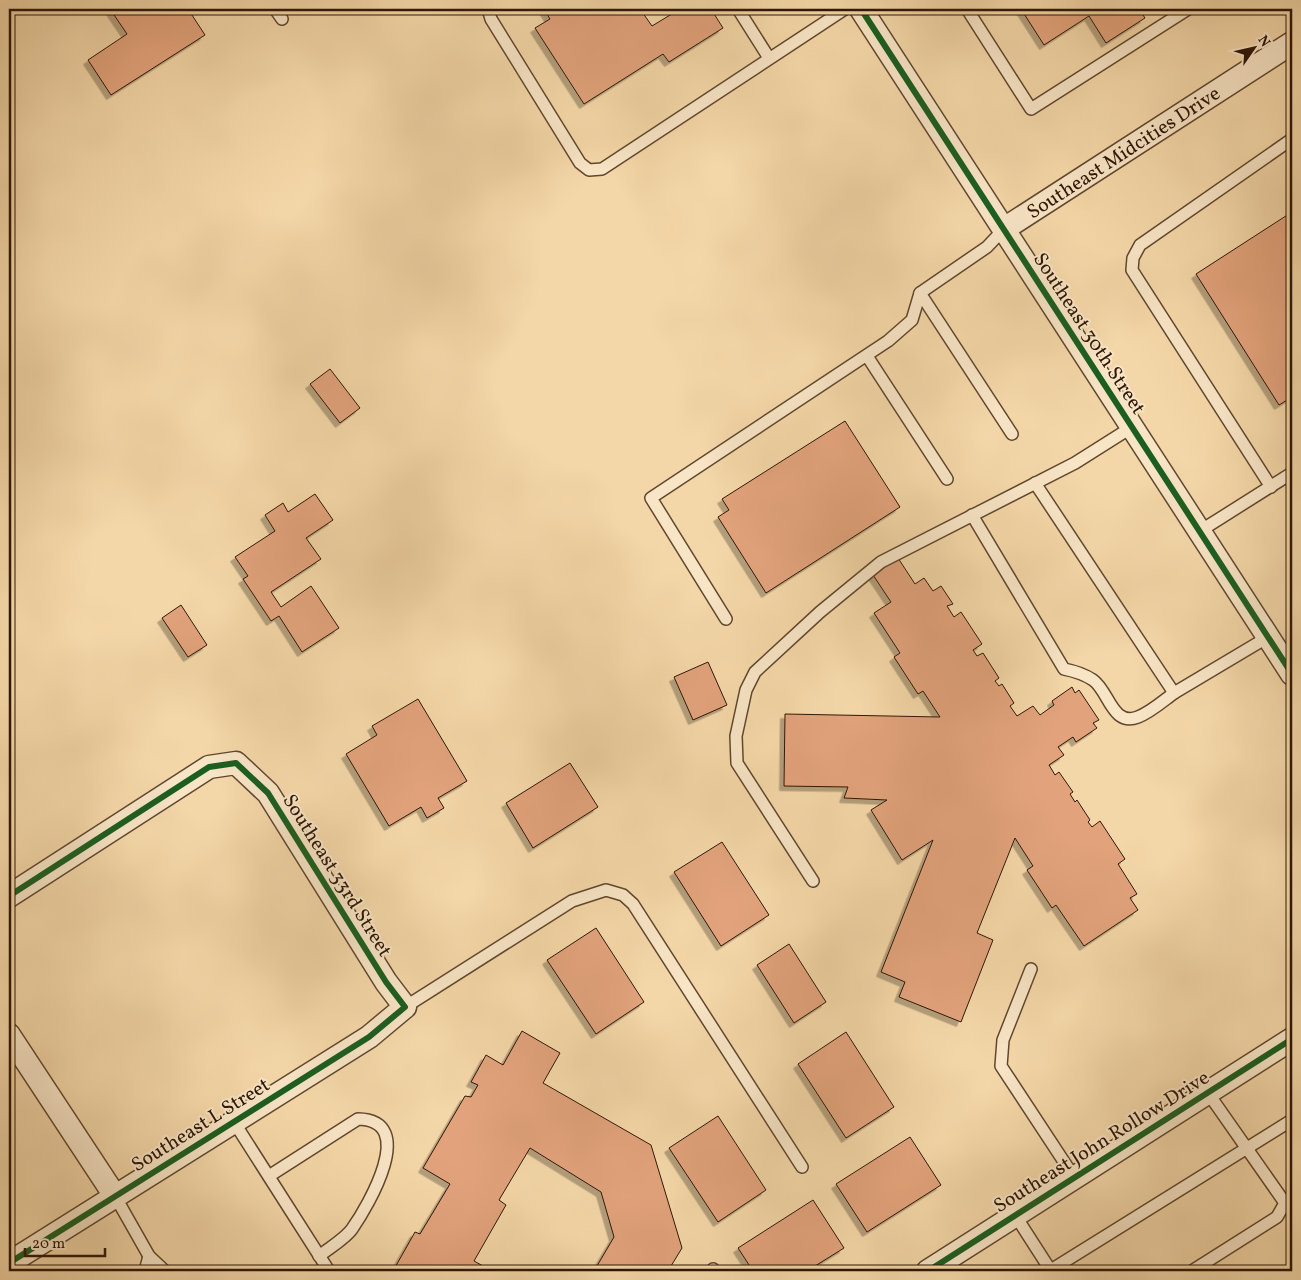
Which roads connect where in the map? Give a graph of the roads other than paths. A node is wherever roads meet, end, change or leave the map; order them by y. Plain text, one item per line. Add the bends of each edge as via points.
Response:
1 (488, 9) edge
2 (738, 9) edge
3 (845, 9) edge
4 (861, 9) edge
5 (967, 9) edge
6 (1188, 9) edge
7 (1292, 43) edge
8 (769, 58) junction
9 (1292, 139) edge
10 (1004, 229) junction
11 (920, 293) junction
12 (866, 356) junction
13 (1132, 427) junction
14 (1012, 434) dead end
15 (1292, 473) edge
16 (947, 479) dead end
17 (1035, 483) junction
18 (1271, 487) junction
19 (972, 515) junction
20 (1200, 531) junction
21 (726, 619) dead end
22 (1268, 637) junction
23 (1292, 674) edge
24 (1174, 693) junction
25 (813, 881) dead end
26 (9, 896) edge
27 (1031, 969) dead end
28 (405, 1008) junction
29 (9, 1035) edge
30 (1292, 1039) edge
31 (1208, 1092) junction
32 (1292, 1120) edge
33 (234, 1122) junction
34 (1247, 1148) junction
35 (802, 1167) dead end
36 (268, 1176) junction
37 (1074, 1177) junction
38 (115, 1196) junction
39 (1015, 1215) junction
40 (149, 1256) junction
41 (319, 1256) junction
42 (9, 1263) edge
43 (145, 1271) edge
44 (165, 1271) edge
45 (329, 1271) edge
46 (928, 1271) edge
47 (1051, 1271) edge
48 (1192, 1271) edge

1 - 8 lane via 491,19 580,163 589,170 602,168
2 - 8 lane
3 - 8 lane
4 - 10 street, Southeast 30th Street
5 - 6 lane via 1031,109
7 - 10 street, Southeast Midcities Drive
9 - 18 lane via 1140,245 1133,258 1132,270
10 - 11 lane via 987,247
10 - 13 street, Southeast 30th Street
11 - 12 lane via 912,320
11 - 14 lane
12 - 16 lane
12 - 21 lane via 651,498
13 - 17 lane
13 - 20 street, Southeast 30th Street
15 - 18 lane
17 - 19 lane
17 - 24 lane
18 - 20 lane
19 - 24 lane via 1064,669 1094,681 1119,716 1128,720 1140,716
19 - 25 lane via 881,562 755,672 746,690 736,736 737,763
20 - 22 street, Southeast 30th Street
22 - 23 street, Southeast 30th Street
22 - 24 lane
26 - 28 street, Southeast 33rd Street via 209,767 236,762 268,793
27 - 37 lane via 1002,1040 1000,1066
28 - 33 street, Southeast L Street via 369,1037
28 - 35 lane via 572,901 606,890 623,895 633,904
29 - 38 street
30 - 31 street, Southeast John Rollow Drive
31 - 34 lane
31 - 37 street, Southeast John Rollow Drive
32 - 34 lane
33 - 36 lane
33 - 38 street, Southeast L Street
34 - 47 lane
34 - 48 lane via 1285,1203 1277,1217
36 - 41 lane
36 - 41 lane via 358,1119 375,1123 382,1129 389,1151 386,1165 352,1231
37 - 39 street, Southeast John Rollow Drive
38 - 40 lane
38 - 42 street, Southeast L Street
39 - 46 street, Southeast John Rollow Drive
39 - 47 lane
40 - 43 lane
40 - 44 lane
41 - 45 lane

